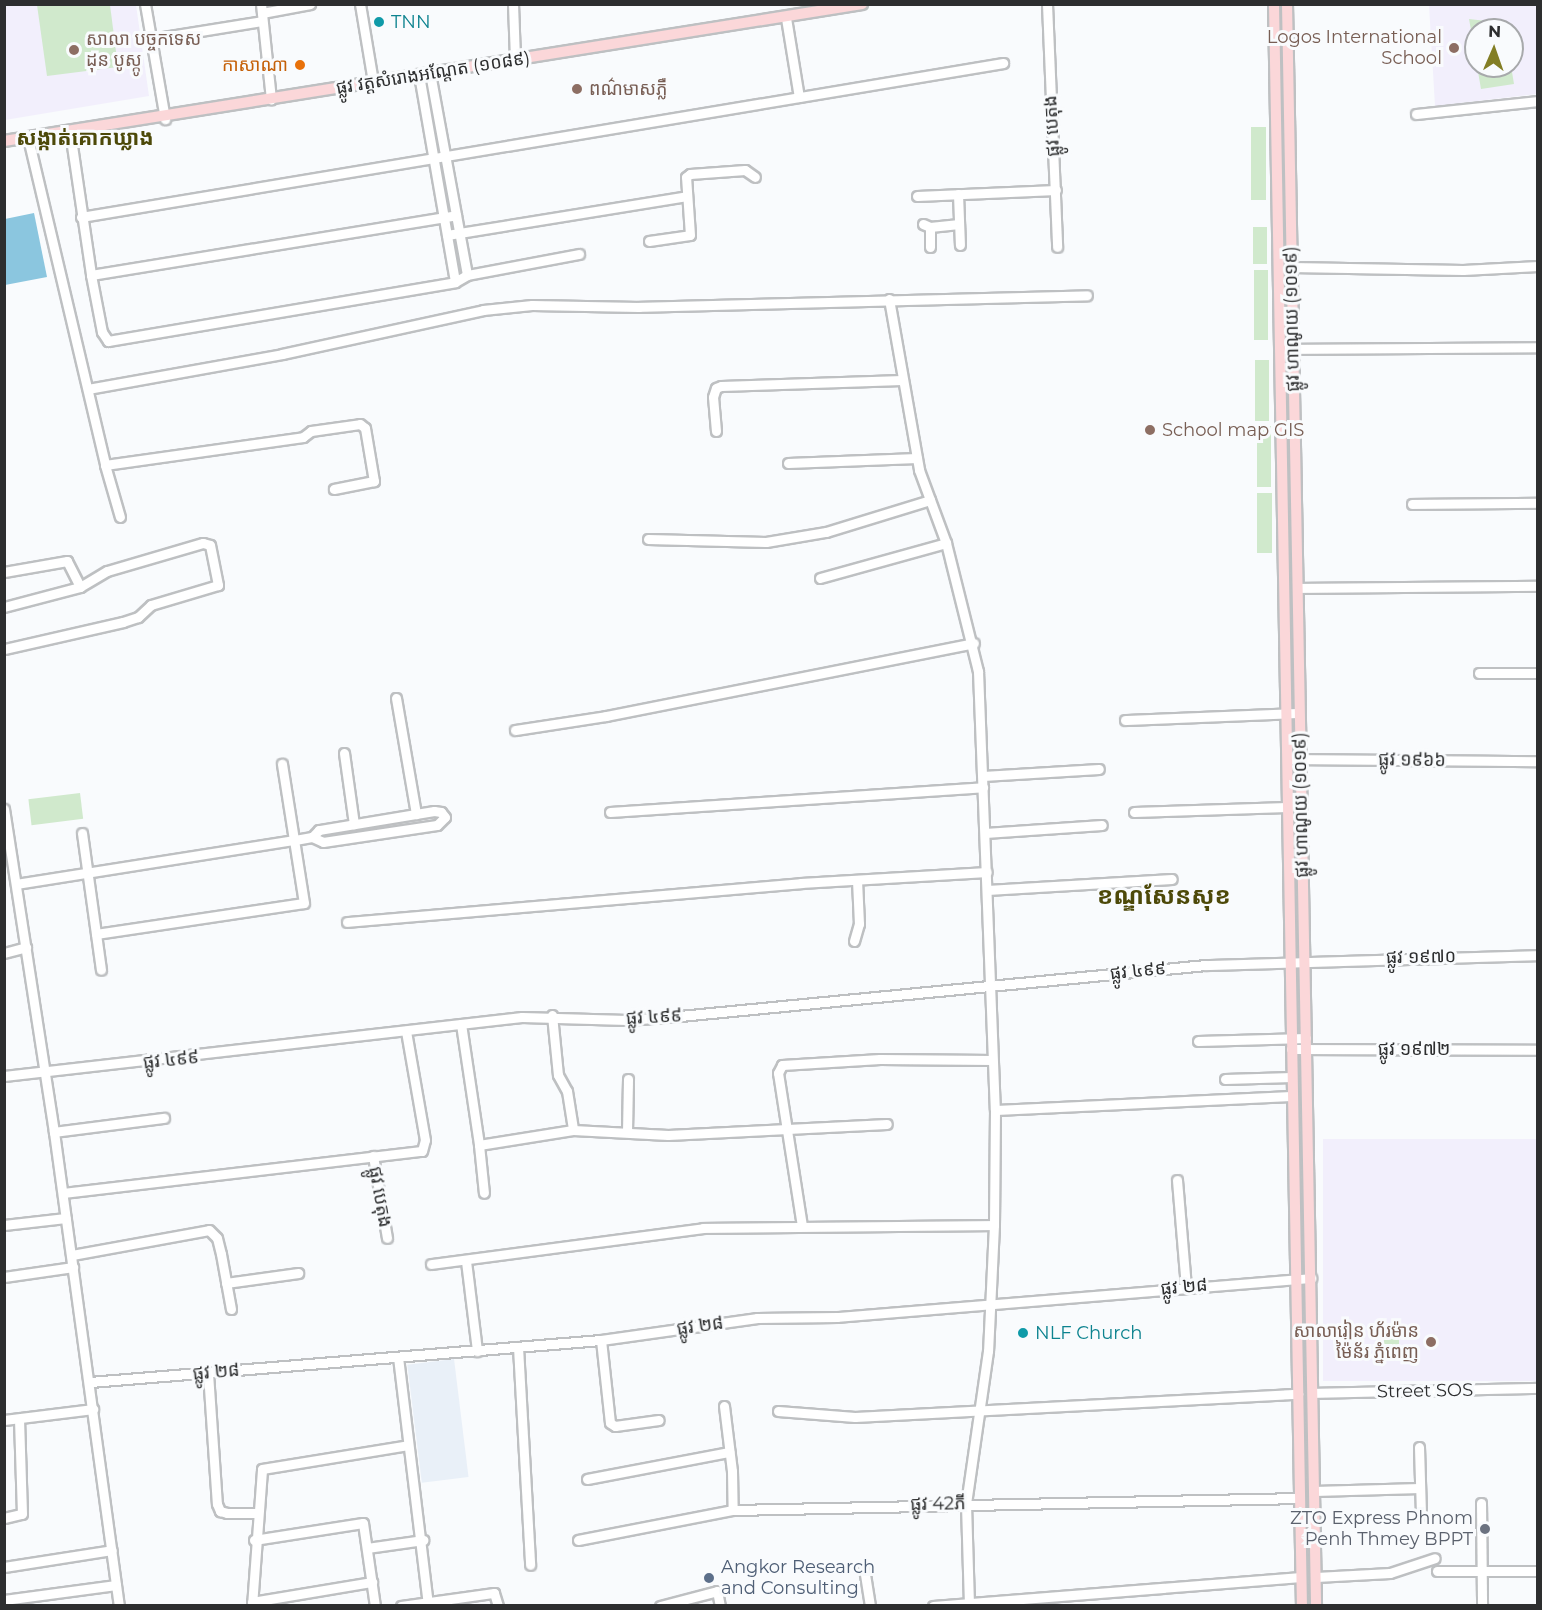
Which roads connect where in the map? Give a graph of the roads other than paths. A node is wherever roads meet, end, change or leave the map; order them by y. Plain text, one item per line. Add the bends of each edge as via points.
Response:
1 (145, 4) edge
2 (310, 4) edge
3 (360, 4) edge
4 (513, 4) edge
5 (862, 4) edge
6 (1047, 4) edge
7 (1274, 4) edge
8 (1287, 4) edge
9 (261, 13) edge
10 (786, 18) junction
11 (151, 39) junction
12 (515, 59) junction
13 (1003, 63) dead end
14 (424, 74) junction
15 (373, 82) junction
16 (799, 97) junction
17 (271, 99) junction
18 (1538, 101) edge
19 (1416, 114) dead end
20 (165, 119) junction
21 (70, 132) junction
22 (28, 138) junction
23 (4, 141) edge
24 (446, 156) junction
25 (434, 158) junction
26 (755, 177) dead end
27 (1056, 190) junction
28 (958, 194) junction
29 (687, 196) junction
30 (917, 196) dead end
31 (456, 214) junction
32 (81, 217) junction
33 (443, 217) junction
34 (959, 224) junction
35 (459, 233) junction
36 (447, 235) junction
37 (649, 241) dead end
38 (960, 245) dead end
39 (930, 247) dead end
40 (1057, 247) dead end
41 (579, 254) dead end
42 (1538, 266) edge
43 (1292, 267) junction
44 (91, 275) junction
45 (467, 275) junction
46 (455, 282) junction
47 (1087, 295) dead end
48 (889, 299) junction
49 (1293, 347) junction
50 (1538, 347) edge
51 (1280, 349) junction
52 (902, 380) junction
53 (88, 389) junction
54 (716, 431) dead end
55 (917, 458) junction
56 (788, 463) dead end
57 (105, 465) junction
58 (334, 489) dead end
59 (930, 500) junction
60 (1412, 504) dead end
61 (1538, 504) edge
62 (120, 517) dead end
63 (648, 539) dead end
64 (946, 543) junction
65 (4, 572) edge
66 (820, 578) dead end
67 (1538, 586) edge
68 (80, 587) junction
69 (1297, 588) junction
70 (4, 607) edge
71 (974, 643) junction
72 (4, 649) edge
73 (1479, 673) dead end
74 (1538, 673) edge
75 (396, 698) dead end
76 (1286, 713) junction
77 (1299, 713) junction
78 (1125, 720) dead end
79 (515, 730) dead end
80 (344, 753) dead end
81 (1300, 758) junction
82 (1287, 759) junction
83 (1538, 761) edge
84 (282, 764) dead end
85 (1100, 769) dead end
86 (982, 776) junction
87 (982, 787) junction
88 (1287, 807) junction
89 (4, 809) edge
90 (610, 812) dead end
91 (1134, 812) dead end
92 (416, 814) junction
93 (354, 824) junction
94 (1102, 825) dead end
95 (6, 827) edge
96 (985, 832) junction
97 (82, 833) dead end
98 (312, 837) junction
99 (295, 840) junction
100 (987, 872) junction
101 (88, 873) junction
102 (1172, 879) dead end
103 (857, 880) junction
104 (16, 884) junction
105 (987, 890) junction
106 (347, 922) dead end
107 (96, 934) junction
108 (854, 942) dead end
109 (26, 947) junction
110 (4, 953) edge
111 (1538, 955) edge
112 (1305, 959) junction
113 (1290, 960) junction
114 (101, 970) dead end
115 (991, 988) junction
116 (552, 1015) junction
117 (461, 1024) junction
118 (406, 1031) junction
119 (1198, 1041) dead end
120 (1291, 1043) junction
121 (1306, 1043) junction
122 (1538, 1050) edge
123 (992, 1060) junction
124 (45, 1074) junction
125 (4, 1076) edge
126 (1292, 1077) junction
127 (628, 1079) dead end
128 (1225, 1079) dead end
129 (1292, 1096) junction
130 (995, 1110) junction
131 (164, 1118) dead end
132 (887, 1124) dead end
133 (787, 1129) junction
134 (573, 1130) junction
135 (54, 1132) junction
136 (627, 1132) junction
137 (479, 1145) junction
138 (373, 1156) junction
139 (1177, 1180) dead end
140 (63, 1193) junction
141 (484, 1193) dead end
142 (66, 1218) junction
143 (994, 1225) junction
144 (4, 1226) edge
145 (802, 1226) junction
146 (387, 1238) dead end
147 (72, 1255) junction
148 (466, 1261) junction
149 (430, 1264) dead end
150 (73, 1267) junction
151 (298, 1273) dead end
152 (4, 1277) edge
153 (1297, 1278) junction
154 (1311, 1278) junction
155 (226, 1283) junction
156 (1186, 1287) junction
157 (991, 1305) junction
158 (231, 1309) dead end
159 (601, 1341) junction
160 (518, 1347) junction
161 (477, 1351) junction
162 (398, 1357) junction
163 (208, 1373) junction
164 (90, 1382) junction
165 (1538, 1388) edge
166 (1313, 1393) junction
167 (1298, 1394) junction
168 (724, 1406) dead end
169 (982, 1408) junction
170 (93, 1409) junction
171 (778, 1412) dead end
172 (19, 1419) junction
173 (4, 1420) edge
174 (659, 1420) dead end
175 (408, 1445) junction
176 (1419, 1447) dead end
177 (729, 1452) junction
178 (587, 1479) dead end
179 (1420, 1488) junction
180 (1314, 1491) junction
181 (1300, 1498) junction
182 (1481, 1503) dead end
183 (966, 1504) junction
184 (733, 1510) junction
185 (256, 1513) junction
186 (1421, 1515) dead end
187 (4, 1518) edge
188 (254, 1540) junction
189 (423, 1540) junction
190 (578, 1540) dead end
191 (367, 1548) junction
192 (112, 1550) junction
193 (1435, 1558) dead end
194 (530, 1565) dead end
195 (4, 1567) edge
196 (864, 1568) dead end
197 (1437, 1571) dead end
198 (1538, 1571) edge
199 (1481, 1572) junction
200 (1301, 1577) junction
201 (1316, 1577) junction
202 (372, 1582) junction
203 (116, 1585) junction
204 (4, 1600) edge
205 (969, 1603) junction
206 (252, 1604) edge
207 (429, 1604) edge
208 (119, 1605) edge
209 (375, 1605) edge
210 (402, 1605) edge
211 (498, 1605) edge
212 (660, 1605) edge
213 (720, 1605) edge
214 (870, 1605) edge
215 (933, 1605) edge
216 (1302, 1605) edge
217 (1316, 1605) edge
218 (1482, 1605) edge

1 - 11 street
2 - 9 street
3 - 15 street
4 - 12 street
5 - 10 main road, ផ្លូវ វត្តសំរោងអណ្ដែត (១០៨៩)
6 - 27 street, ផ្លូវ បេតុង
7 - 51 main road, ផ្លូវ ហាណូយ (១០១៩)
8 - 43 main road, ផ្លូវ ហាណូយ (១០១៩)
9 - 11 street
9 - 17 street
10 - 12 main road, ផ្លូវ វត្តសំរោងអណ្ដែត (១០៨៩)
10 - 16 street
11 - 20 street
12 - 14 main road, ផ្លូវ វត្តសំរោងអណ្ដែត (១០៨៩)
13 - 16 street
14 - 15 main road, ផ្លូវ វត្តសំរោងអណ្ដែត (១០៨៩)
14 - 24 street
14 - 25 street
15 - 17 main road, ផ្លូវ វត្តសំរោងអណ្ដែត (១០៨៩)
16 - 24 street
17 - 20 main road, ផ្លូវ វត្តសំរោងអណ្ដែត (១០៨៩)
18 - 19 street
20 - 21 main road, ផ្លូវ វត្តសំរោងអណ្ដែត (១០៨៩)
21 - 22 main road, ផ្លូវ វត្តសំរោងអណ្ដែត (១០៨៩)
21 - 32 street
22 - 23 main road, ផ្លូវ វត្តសំរោងអណ្ដែត (១០៨៩)
22 - 53 street
24 - 25 street
24 - 31 street
25 - 32 street
25 - 33 street
26 - 29 street via 745,171 690,174 686,177
27 - 28 street
27 - 40 street, ផ្លូវ បេតុង
28 - 30 street
28 - 34 street
29 - 35 street
29 - 37 street via 690,235
31 - 33 street
31 - 35 street
32 - 44 street
33 - 36 street
33 - 44 street
34 - 38 street
34 - 39 street via 926,225
35 - 36 street
35 - 45 street
36 - 46 street
41 - 45 street
42 - 43 street via 1463,270
43 - 49 main road, ផ្លូវ ហាណូយ (១០១៩)
44 - 46 street via 102,332 108,341 114,342
45 - 46 street
47 - 48 street
48 - 52 street
48 - 53 street via 639,307 532,305 483,310 282,354
49 - 50 street via 1427,351
49 - 51 street
49 - 69 main road, ផ្លូវ ហាណូយ (១០១៩)
51 - 76 main road, ផ្លូវ ហាណូយ (១០១៩)
52 - 54 street via 722,386 716,388 712,397
52 - 55 street
53 - 57 street
55 - 56 street
55 - 59 street
57 - 58 street via 303,437 310,430 360,424 365,428 374,481
57 - 62 street
59 - 63 street via 826,532 766,542
59 - 64 street
60 - 61 street
64 - 66 street
64 - 71 street
65 - 68 street via 67,561
67 - 69 street
68 - 70 street
68 - 72 street via 107,571 203,543 210,545 218,585 151,605 138,617 123,622
69 - 77 main road, ផ្លូវ ហាណូយ (១០១៩)
71 - 79 street via 606,716
71 - 86 street
73 - 74 street
75 - 92 street
76 - 77 street
76 - 78 street
76 - 82 main road, ផ្លូវ ហាណូយ (១០១៩)
77 - 81 main road, ផ្លូវ ហាណូយ (១០១៩)
80 - 93 street
81 - 82 street, ផ្លូវ ១៩៦៦
81 - 83 street, ផ្លូវ ១៩៦៦
81 - 112 main road, ផ្លូវ ហាណូយ (១០១៩)
82 - 88 main road, ផ្លូវ ហាណូយ (១០១៩)
84 - 99 street
85 - 86 street
86 - 87 street
87 - 90 street
87 - 96 street
88 - 91 street
88 - 113 main road, ផ្លូវ ហាណូយ (១០១៩)
89 - 95 street
92 - 93 street
92 - 98 street via 441,812 444,822 323,842
93 - 98 street via 320,830
94 - 96 street
95 - 104 street
96 - 100 street
97 - 101 street
98 - 99 street
99 - 101 street
99 - 107 street via 304,903
100 - 103 street
100 - 105 street
101 - 104 street
101 - 107 street
102 - 105 street
103 - 106 street
103 - 108 street via 860,924
104 - 109 street
105 - 115 street
107 - 114 street
109 - 110 street
109 - 124 street
111 - 112 street, ផ្លូវ ១៩៧០
112 - 113 street, ផ្លូវ ៤៩៩
112 - 121 main road, ផ្លូវ ហាណូយ (១០១៩)
113 - 115 street, ផ្លូវ ៤៩៩ via 1123,972
113 - 120 main road, ផ្លូវ ហាណូយ (១០១៩)
115 - 116 street, ផ្លូវ ៤៩៩ via 627,1020
115 - 123 street
116 - 117 street, ផ្លូវ ៤៩៩
116 - 134 street via 558,1075 567,1091
117 - 118 street, ផ្លូវ ៤៩៩
117 - 137 street
118 - 124 street, ផ្លូវ ៤៩៩
118 - 138 street via 425,1140 422,1151
119 - 120 street, ផ្លូវ ១៩៧២
120 - 121 street, ផ្លូវ ១៩៧២
120 - 126 main road, ផ្លូវ ហាណូយ (១០១៩)
121 - 122 street, ផ្លូវ ១៩៧២
121 - 154 main road, ផ្លូវ ហាណូយ (១០១៩)
123 - 130 street
123 - 133 street via 880,1059 782,1065 778,1073
124 - 125 street, ផ្លូវ ៤៩៩
124 - 135 street
126 - 128 street
126 - 129 main road, ផ្លូវ ហាណូយ (១០១៩)
127 - 136 street
129 - 130 street
129 - 153 main road, ផ្លូវ ហាណូយ (១០១៩)
130 - 143 street
131 - 135 street
132 - 133 street
133 - 136 street via 668,1135
133 - 145 street
134 - 136 street
134 - 137 street
135 - 140 street
137 - 141 street
138 - 140 street
138 - 146 street, ផ្លូវ បេតុង
139 - 156 street
140 - 142 street
142 - 144 street
142 - 147 street
143 - 145 street
143 - 157 street
145 - 148 street via 703,1228
147 - 150 street
147 - 155 street via 209,1230 217,1238
148 - 149 street
148 - 161 street
150 - 152 street
150 - 164 street
151 - 155 street
153 - 154 street, ផ្លូវ ២៨
153 - 156 street, ផ្លូវ ២៨
153 - 167 main road, ផ្លូវ ហាណូយ (១០១៩)
154 - 166 main road, ផ្លូវ ហាណូយ (១០១៩)
155 - 158 street
156 - 157 street, ផ្លូវ ២៨
157 - 159 street, ផ្លូវ ២៨ via 837,1317 757,1318
157 - 169 street
159 - 160 street, ផ្លូវ ២៨
159 - 174 street via 610,1423 615,1426
160 - 161 street, ផ្លូវ ២៨
160 - 194 street
161 - 162 street, ផ្លូវ ២៨
162 - 163 street, ផ្លូវ ២៨
162 - 175 street
163 - 164 street, ផ្លូវ ២៨
163 - 185 street via 217,1504 220,1511 227,1513
164 - 170 street
165 - 166 street, Street SOS
166 - 180 main road, ផ្លូវ ហាណូយ (១០១៩)
167 - 169 street
167 - 181 main road, ផ្លូវ ហាណូយ (១០១៩)
168 - 177 street
169 - 171 street via 841,1417
169 - 183 street
170 - 172 street
170 - 192 street
172 - 173 street
172 - 187 street via 22,1514
175 - 185 street via 267,1466 262,1469
175 - 189 street
176 - 179 street
177 - 178 street
177 - 184 street
179 - 180 street
179 - 186 street
180 - 201 main road, ផ្លូវ ហាណូយ (១០១៩)
181 - 183 street, ផ្លូវ 42ភី
181 - 200 main road, ផ្លូវ ហាណូយ (១០១៩)
182 - 199 street
183 - 184 street, ផ្លូវ 42ភី
183 - 205 street
184 - 190 street, ផ្លូវ 42ភី
185 - 188 street
188 - 191 street via 363,1523
188 - 206 street
189 - 191 street
189 - 207 street
191 - 202 street
192 - 195 street
192 - 203 street
193 - 201 street via 1390,1572
196 - 214 street
197 - 199 street
198 - 199 street
199 - 218 street
200 - 205 street
200 - 216 main road, ផ្លូវ ហាណូយ (១០១៩)
201 - 217 main road, ផ្លូវ ហាណូយ (១០១៩)
202 - 206 street
202 - 209 street
203 - 204 street
203 - 208 street
205 - 215 street
207 - 210 street
207 - 211 street via 494,1593
212 - 213 street via 717,1591

